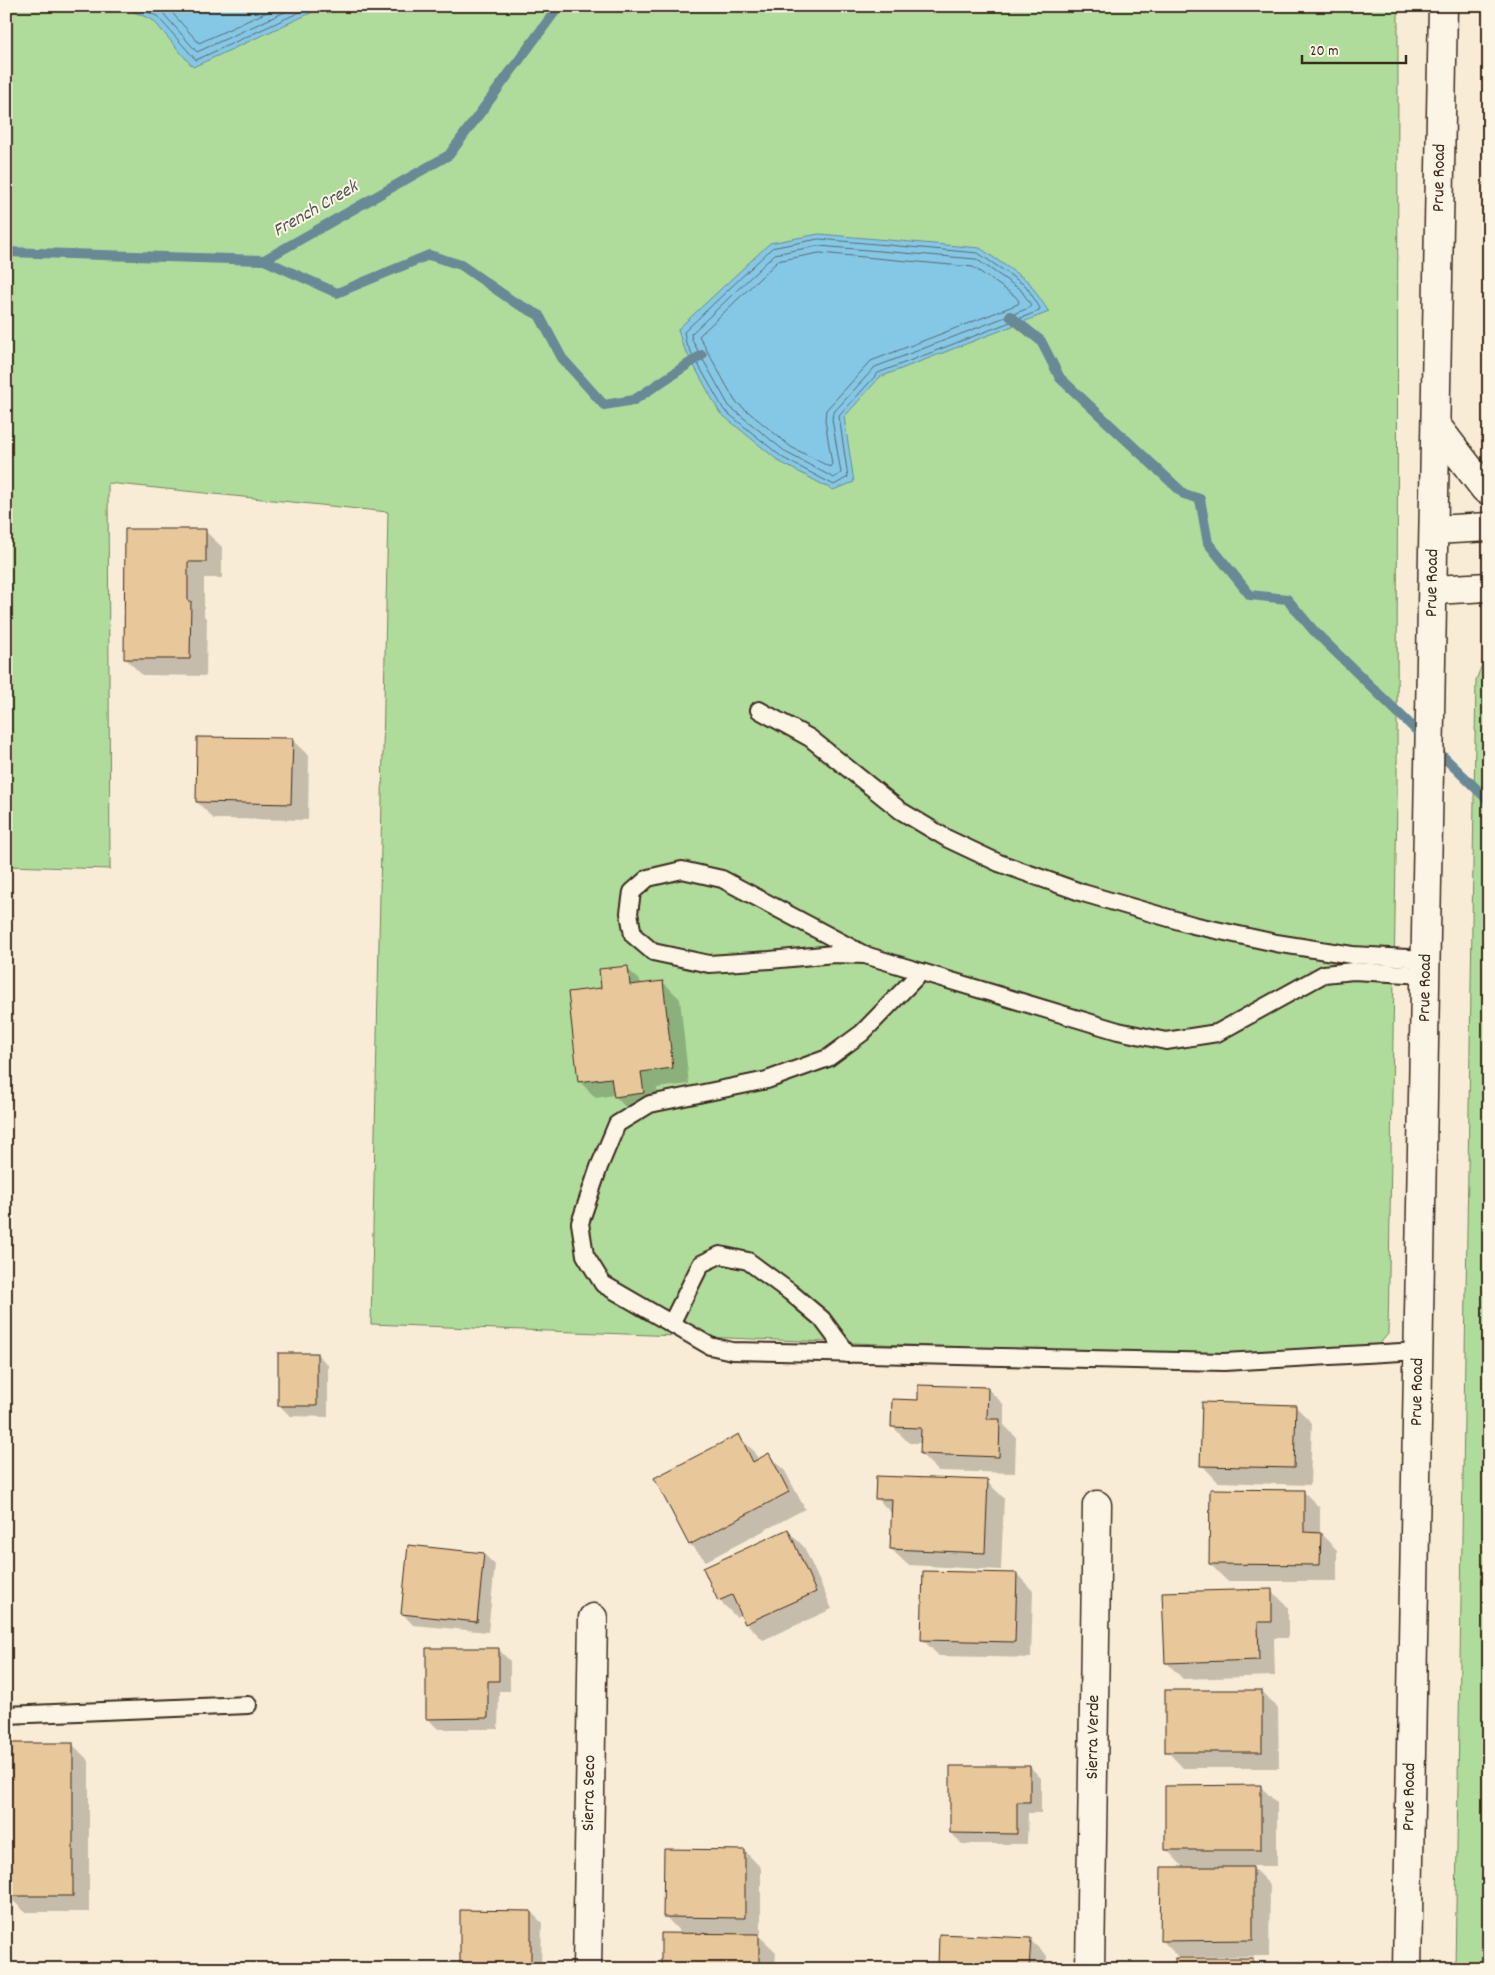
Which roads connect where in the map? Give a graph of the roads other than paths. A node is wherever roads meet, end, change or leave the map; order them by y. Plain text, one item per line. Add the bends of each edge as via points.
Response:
1 (1444, 6) edge
2 (1436, 425) junction
3 (1489, 490) edge
4 (1489, 527) edge
5 (1434, 530) junction
6 (1489, 587) edge
7 (1433, 590) junction
8 (759, 710) dead end
9 (865, 955) junction
10 (1426, 959) junction
11 (921, 972) junction
12 (671, 1324) junction
13 (1419, 1351) junction
14 (848, 1354) junction
15 (1097, 1505) dead end
16 (593, 1618) dead end
17 (248, 1705) dead end
18 (6, 1716) edge
19 (587, 1969) edge
20 (1090, 1969) edge
21 (1407, 1969) edge

1 - 2 main road, Prue Road
2 - 3 main road
2 - 5 main road, Prue Road
4 - 5 main road
5 - 7 main road, Prue Road
6 - 7 main road
7 - 10 main road, Prue Road
8 - 10 lane via 810,738 901,811 998,863 1083,893 1183,922 1276,943 1352,955
9 - 9 lane via 834,954 709,964 653,952 632,935 629,913 632,892 648,878 682,870 722,879
9 - 11 lane
10 - 11 lane via 1324,974 1217,1033 1166,1041 1118,1031
10 - 13 main road, Prue Road
11 - 12 lane via 862,1034 828,1058 767,1080 650,1104 617,1124 580,1223 585,1255 603,1284
12 - 14 lane via 710,1346 732,1351
12 - 14 lane via 701,1264 720,1255 748,1261 790,1292 822,1319
13 - 14 lane via 1224,1362
13 - 21 main road, Prue Road
15 - 20 main road, Sierra Verde
16 - 19 main road, Sierra Seco
17 - 18 lane

